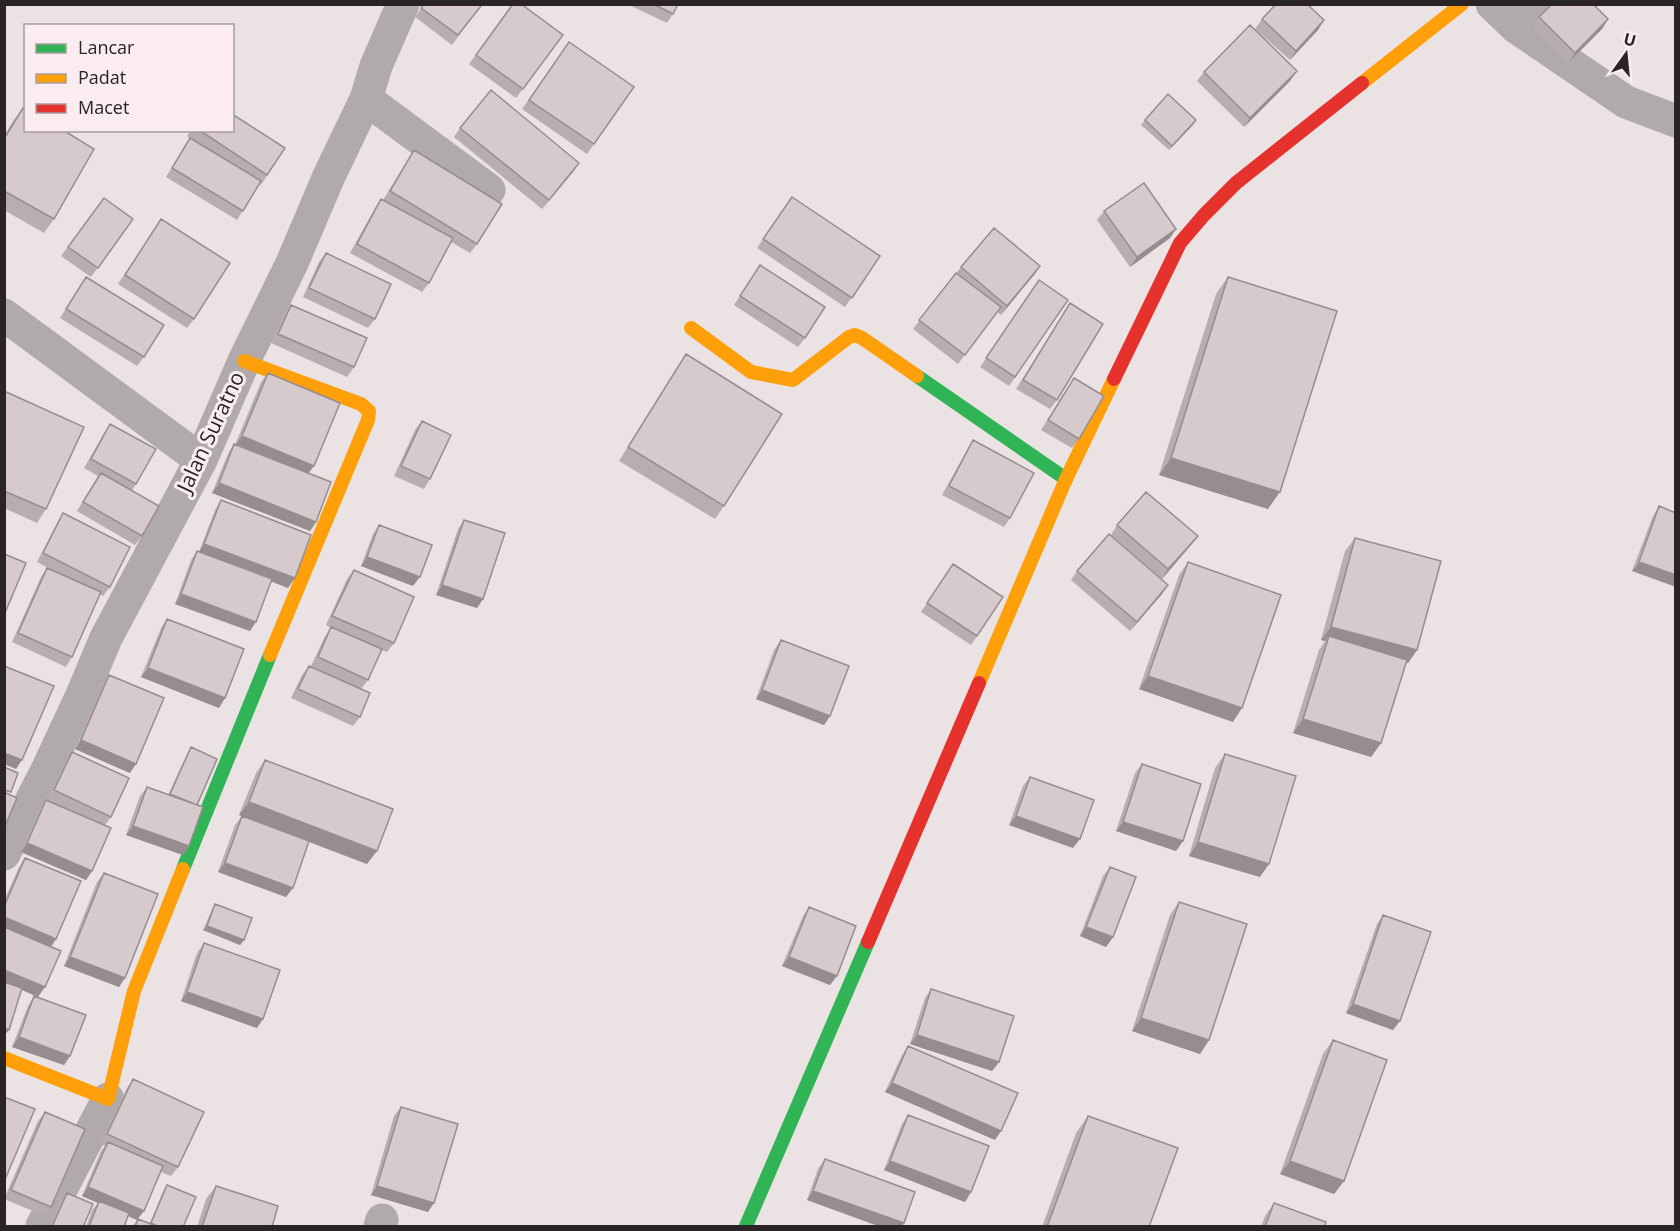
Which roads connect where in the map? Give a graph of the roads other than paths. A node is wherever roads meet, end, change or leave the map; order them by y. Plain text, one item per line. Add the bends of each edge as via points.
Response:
1 (404, 4) edge
2 (1462, 4) edge
3 (1492, 4) edge
4 (1545, 4) edge
5 (1516, 27) junction
6 (366, 99) junction
7 (1676, 121) edge
8 (489, 190) dead end
9 (4, 315) edge
10 (690, 328) dead end
11 (244, 361) junction
12 (201, 460) junction
13 (1066, 479) junction
14 (4, 854) edge
15 (4, 1058) edge
16 (108, 1099) junction
17 (42, 1227) edge
18 (746, 1227) edge

1 - 6 street, Jalan Suratno
2 - 13 street via 1236,183 1180,243
3 - 5 street
4 - 5 street
5 - 7 street via 1626,102
6 - 8 street
6 - 11 street, Jalan Suratno
9 - 12 street
10 - 13 street via 751,372 793,380 855,335
11 - 12 street, Jalan Suratno
11 - 16 street via 361,404 369,411 368,420 134,991
12 - 14 street, Jalan Suratno via 106,638 48,768
13 - 18 street
15 - 16 street
16 - 17 street

